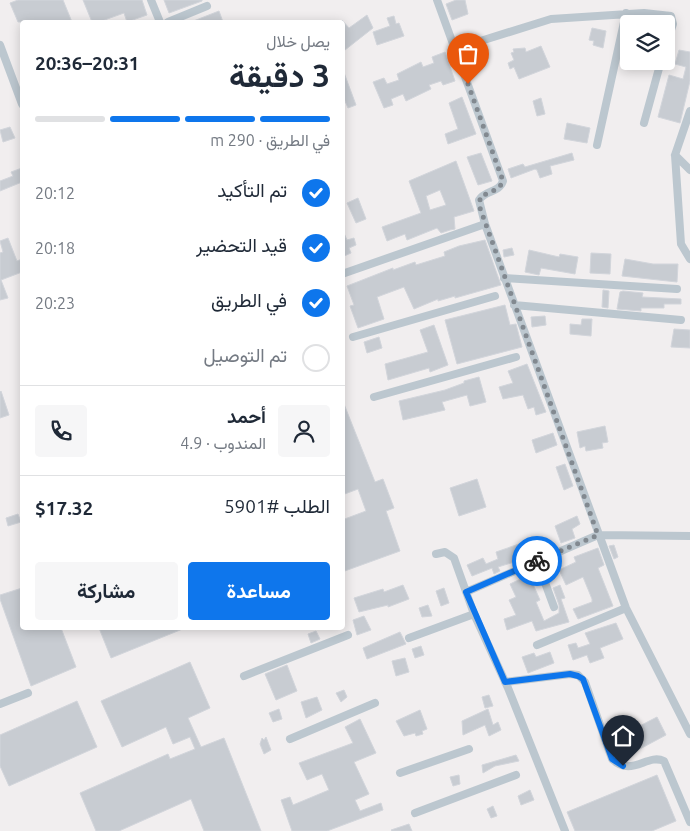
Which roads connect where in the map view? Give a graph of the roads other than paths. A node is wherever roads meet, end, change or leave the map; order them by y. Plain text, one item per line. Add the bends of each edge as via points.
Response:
1 (151, 0) edge
2 (437, 0) edge
3 (207, 6) dead end
4 (626, 14) junction
5 (648, 15) edge
6 (159, 20) edge
7 (173, 20) edge
8 (0, 45) edge
9 (455, 49) junction
10 (659, 70) edge
11 (20, 99) edge
12 (690, 111) edge
13 (644, 123) dead end
14 (597, 145) dead end
15 (675, 155) junction
16 (690, 170) edge
17 (484, 224) junction
18 (690, 259) edge
19 (345, 273) edge
20 (504, 278) junction
21 (677, 289) dead end
22 (495, 296) dead end
23 (514, 305) junction
24 (680, 320) dead end
25 (353, 337) dead end
26 (516, 356) dead end
27 (374, 397) dead end
28 (598, 535) junction
29 (690, 536) edge
30 (436, 554) dead end
31 (537, 561) junction
32 (466, 592) junction
33 (554, 606) dead end
34 (626, 608) junction
35 (474, 614) junction
36 (348, 635) dead end
37 (408, 638) dead end
38 (537, 645) dead end
39 (244, 676) dead end
40 (505, 682) junction
41 (28, 693) dead end
42 (375, 703) dead end
43 (0, 704) edge
44 (690, 734) edge
45 (290, 739) dead end
46 (470, 749) dead end
47 (400, 773) dead end
48 (516, 776) dead end
49 (415, 813) dead end
50 (690, 822) edge
51 (566, 831) edge

1 - 6 street
2 - 9 street
3 - 7 street
4 - 5 street
4 - 9 street via 551,19
4 - 14 street
8 - 11 street
9 - 17 street via 503,181 499,188 479,200
10 - 13 street
12 - 15 street
15 - 16 street
15 - 18 street via 681,244
17 - 19 street
17 - 20 street
20 - 21 street
20 - 23 street
22 - 25 street
23 - 24 street
23 - 28 street
26 - 27 street
28 - 29 street
28 - 31 street
28 - 34 street
30 - 32 street via 445,552 454,558
31 - 32 street
31 - 33 street
32 - 35 street
34 - 38 street
34 - 44 street
35 - 37 street
35 - 40 street
36 - 39 street
40 - 50 street via 570,674 578,676 585,682 612,759 623,766 664,761
40 - 51 street
41 - 43 street
42 - 45 street
46 - 47 street
48 - 49 street

